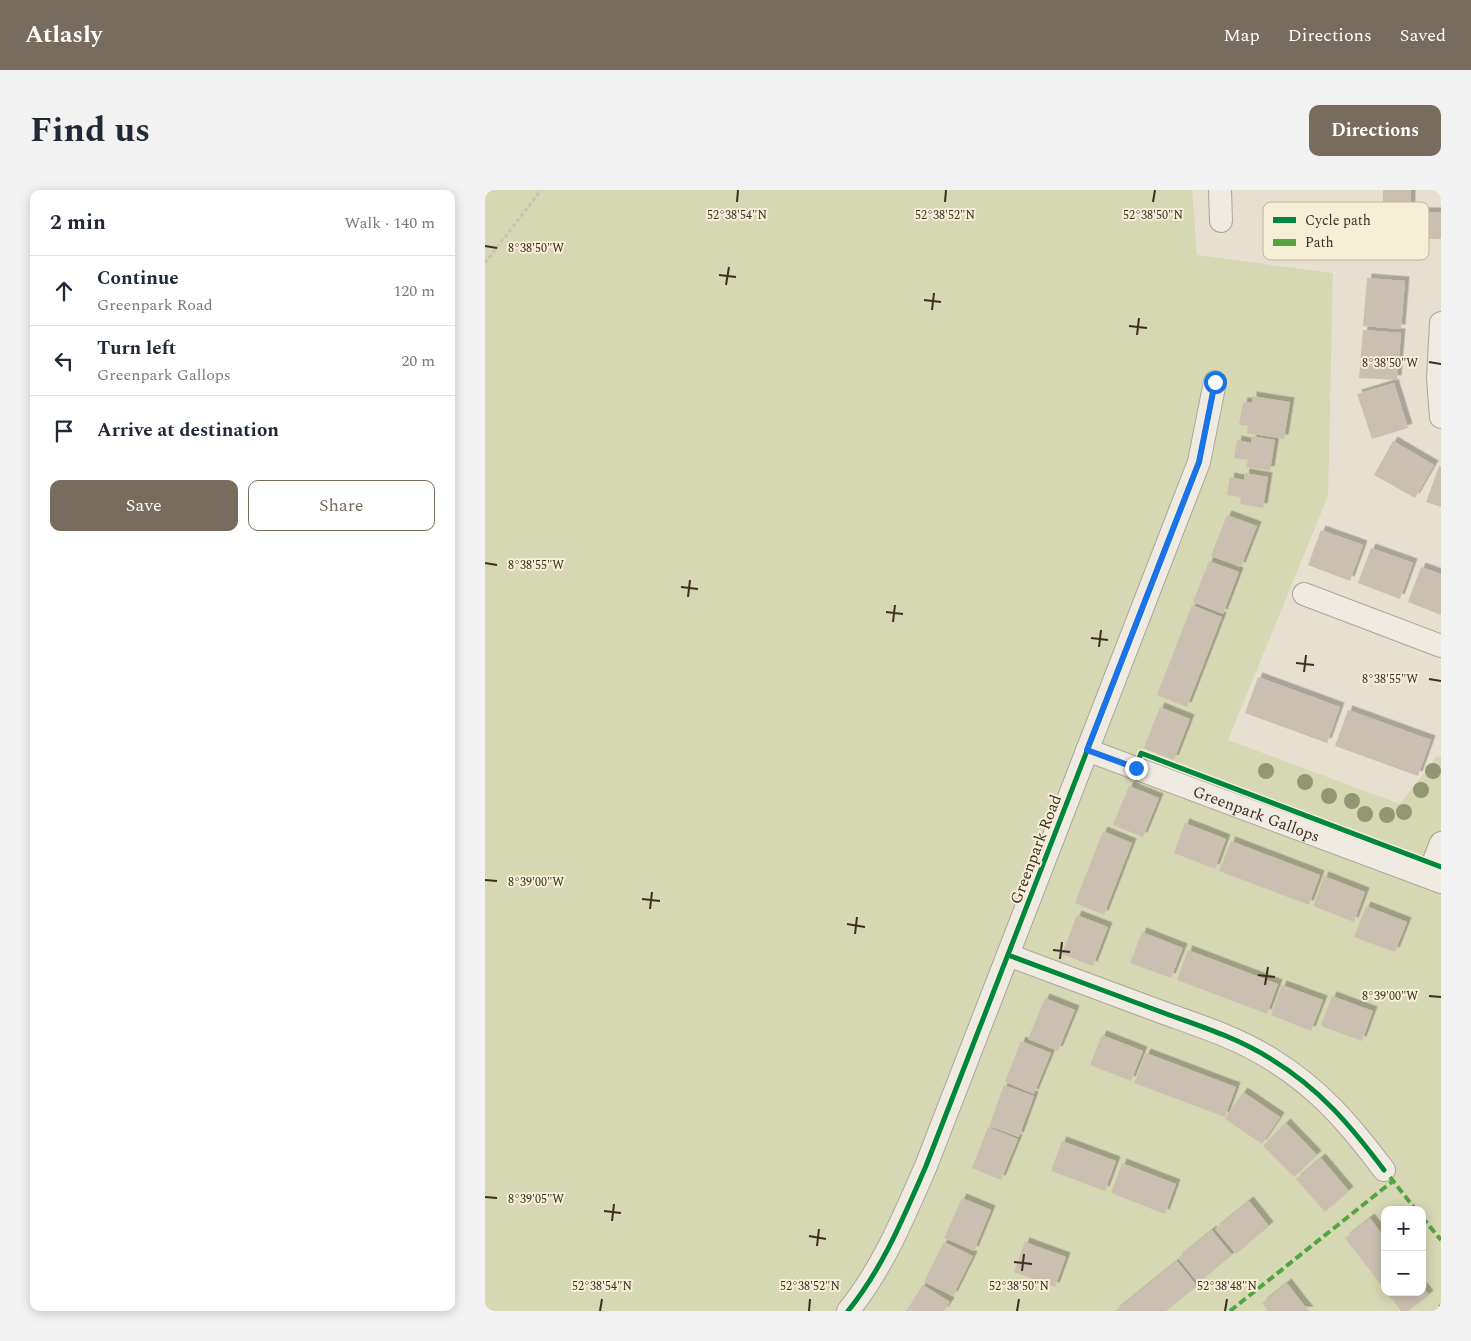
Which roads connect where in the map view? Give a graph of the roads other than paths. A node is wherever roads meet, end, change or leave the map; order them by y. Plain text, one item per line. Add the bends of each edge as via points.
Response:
1 (1220, 190) edge
2 (1221, 221) dead end
3 (1441, 323) edge
4 (1215, 382) dead end
5 (1441, 417) edge
6 (1303, 594) dead end
7 (1441, 646) edge
8 (1087, 750) junction
9 (1441, 843) edge
10 (1434, 879) edge
11 (1008, 955) junction
12 (1384, 1170) dead end
13 (848, 1311) edge

1 - 2 street
3 - 5 street via 1438,378
4 - 8 street, Greenpark Road via 1199,462
6 - 7 street
8 - 10 street, Greenpark Gallops
8 - 11 street, Greenpark Road
9 - 10 street, Greenpark Gallops
11 - 12 street via 1226,1036 1271,1058 1330,1104
11 - 13 street, Greenpark Road via 899,1227 872,1278

